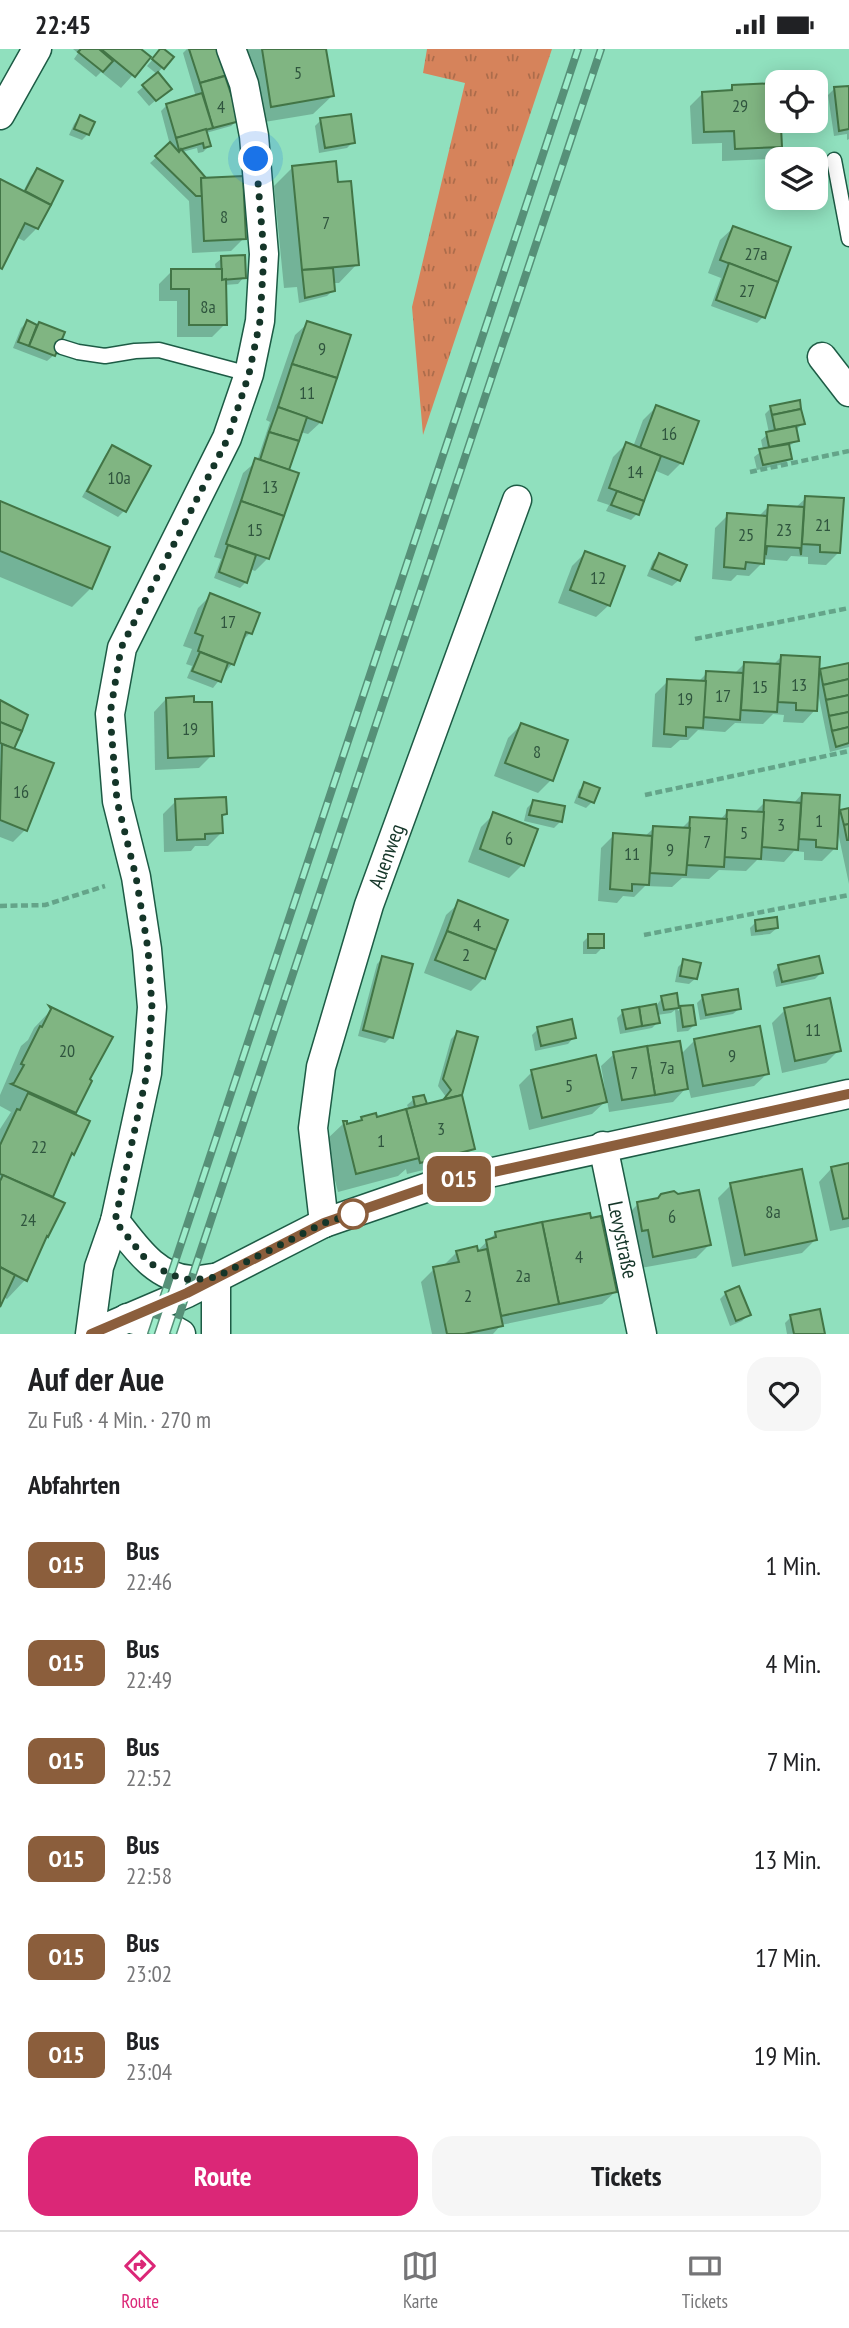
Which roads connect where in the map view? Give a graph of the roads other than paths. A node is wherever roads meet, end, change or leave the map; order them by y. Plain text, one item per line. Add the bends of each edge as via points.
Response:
1 (37, 49) edge
2 (231, 49) edge
3 (0, 115) edge
4 (834, 160) dead end
5 (849, 239) edge
6 (62, 347) dead end
7 (822, 357) dead end
8 (249, 374) junction
9 (849, 392) edge
10 (517, 500) dead end
11 (849, 1094) edge
12 (603, 1146) junction
13 (115, 1221) junction
14 (324, 1223) junction
15 (216, 1277) junction
16 (127, 1318) junction
17 (90, 1334) edge
18 (181, 1334) edge
19 (216, 1334) edge
20 (642, 1334) edge

1 - 3 street
2 - 8 street via 244,84 254,136 264,254 260,321
4 - 5 lane
6 - 8 lane via 105,356 159,350
7 - 9 street
8 - 13 street via 228,438 121,648 110,714 117,801 136,877 152,1007 147,1073
10 - 14 street, Auenweg via 369,905 321,1067 313,1128
11 - 12 street
12 - 14 street via 434,1185
12 - 20 street, Levystraße
13 - 15 street via 148,1262 171,1275 191,1280
13 - 17 street via 99,1267
14 - 15 street
15 - 16 street
15 - 19 street
16 - 17 street
16 - 18 street

